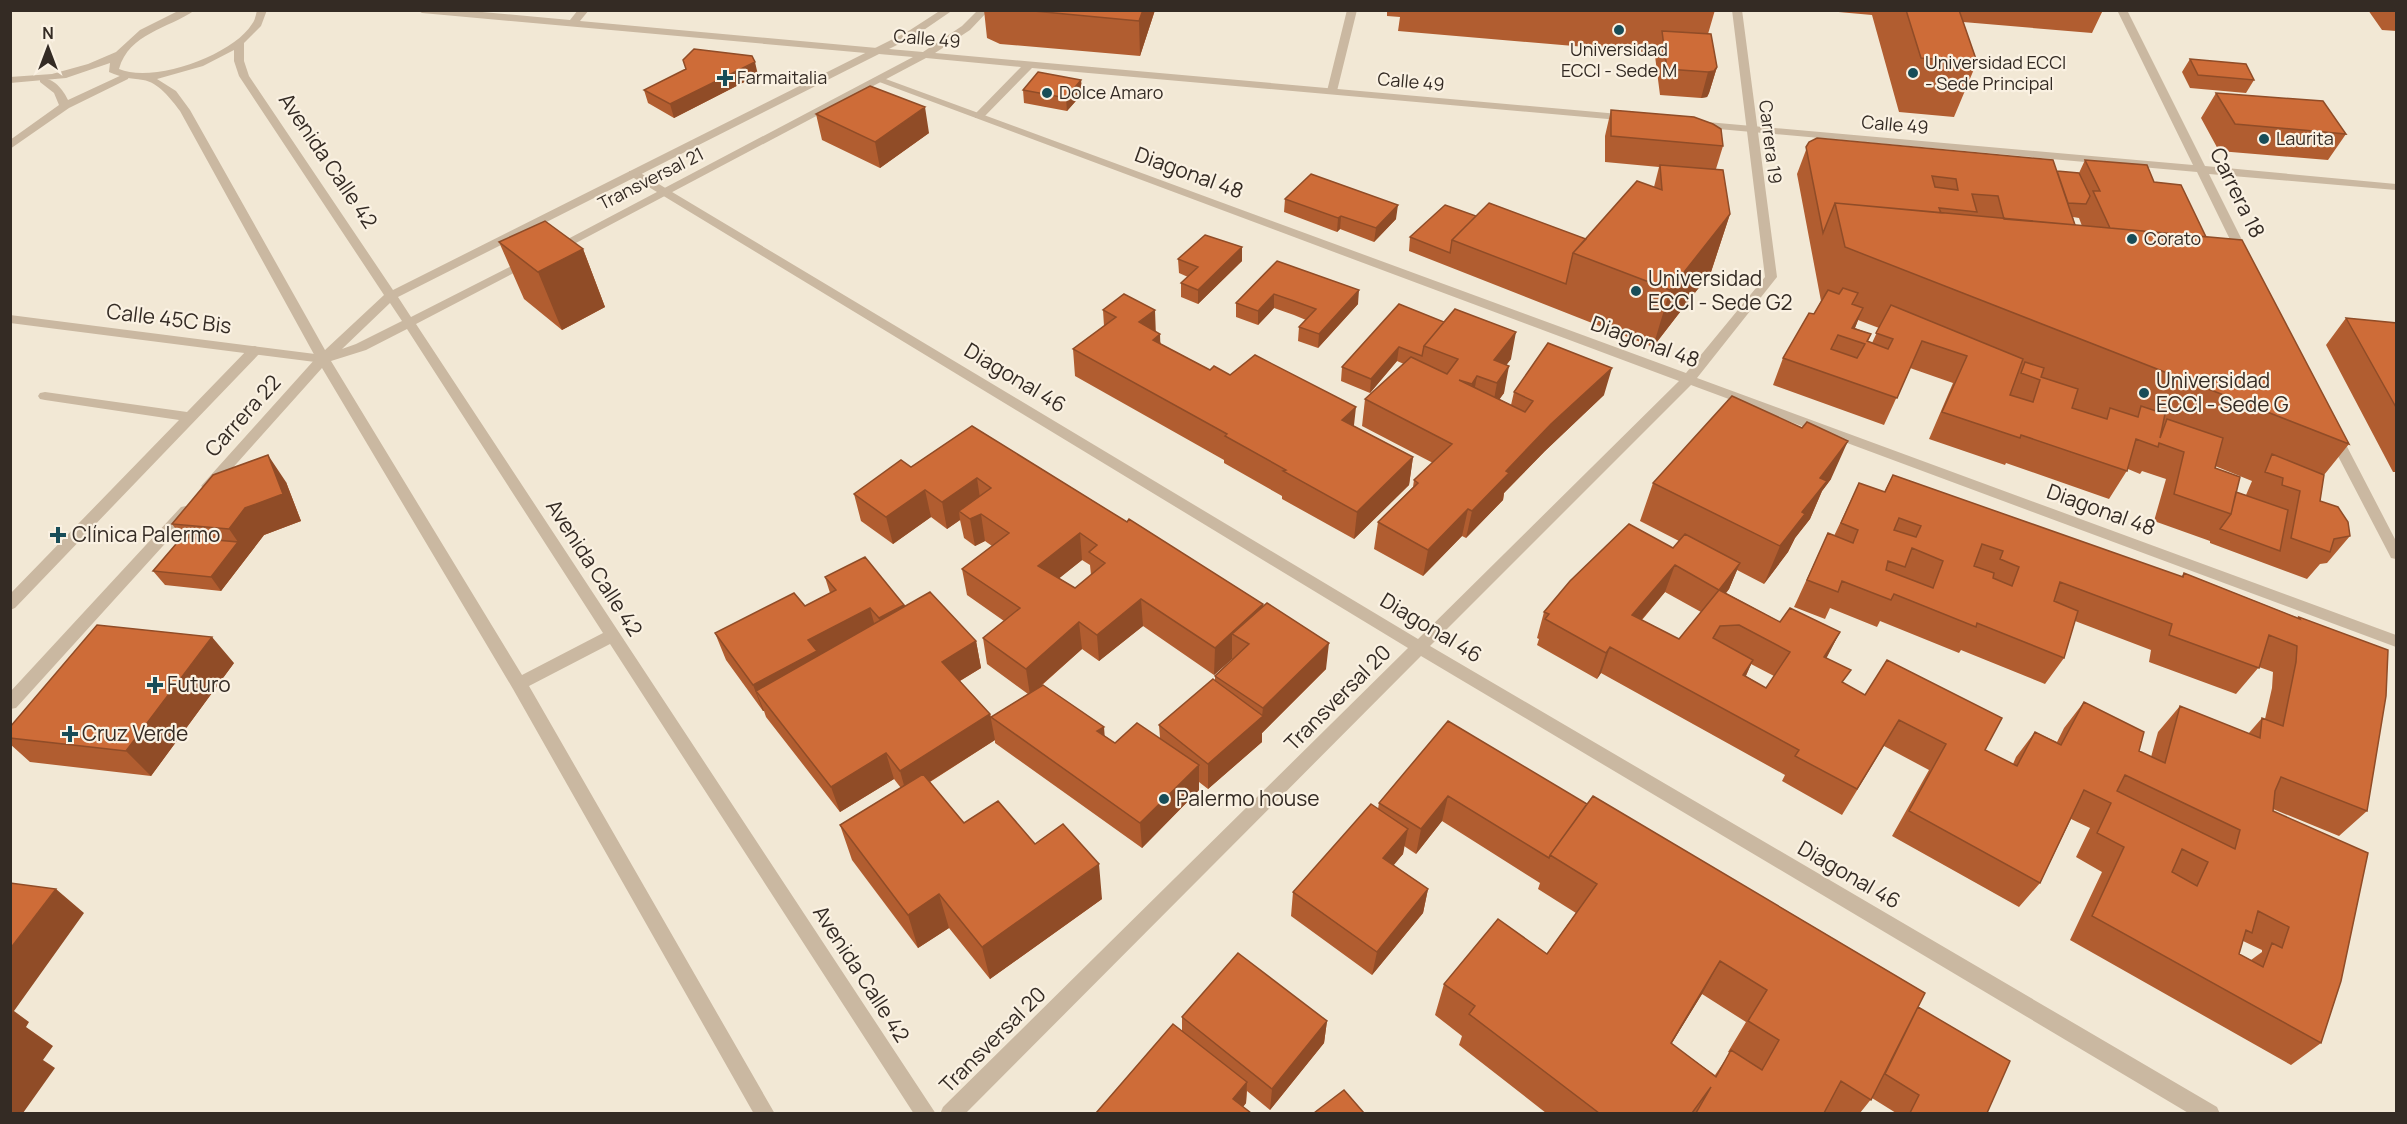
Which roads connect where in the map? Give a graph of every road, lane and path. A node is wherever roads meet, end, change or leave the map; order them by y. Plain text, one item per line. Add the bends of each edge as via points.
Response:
1 (190, 10) edge
2 (262, 10) edge
3 (422, 10) edge
4 (584, 10) edge
5 (948, 10) edge
6 (984, 10) edge
7 (1352, 10) edge
8 (1737, 10) edge
9 (2122, 10) edge
10 (572, 24) junction
11 (239, 41) junction
12 (877, 51) junction
13 (118, 55) junction
14 (925, 55) junction
15 (1030, 64) junction
16 (124, 77) junction
17 (149, 78) junction
18 (10, 80) edge
19 (44, 80) junction
20 (879, 80) junction
21 (1332, 92) junction
22 (65, 106) junction
23 (979, 116) junction
24 (1646, 120) edge
25 (1681, 123) edge
26 (1752, 129) junction
27 (10, 146) edge
28 (2202, 170) junction
29 (633, 173) junction
30 (2397, 187) edge
31 (665, 193) junction
32 (2250, 267) edge
33 (1771, 277) joint
34 (390, 296) junction
35 (10, 319) edge
36 (409, 323) junction
37 (255, 350) junction
38 (323, 358) junction
39 (1689, 379) junction
40 (45, 396) dead end
41 (191, 417) junction
42 (2327, 421) edge
43 (2397, 554) edge
44 (10, 604) edge
45 (612, 636) junction
46 (2397, 641) edge
47 (1421, 648) junction
48 (519, 684) junction
49 (10, 703) edge
50 (765, 1113) edge
51 (926, 1113) edge
52 (950, 1113) edge
53 (2210, 1113) edge

1 - 13 street via 148,30
2 - 11 street via 257,24
3 - 10 street, Calle 49
4 - 10 street
5 - 12 street, Transversal 21
6 - 14 street, Transversal 21 via 966,28
7 - 21 street
8 - 26 street, Carrera 19
9 - 28 street, Carrera 18
10 - 12 street, Calle 49
11 - 17 street via 200,63
11 - 34 street, Avenida Calle 42 via 244,76
12 - 14 street, Calle 49
12 - 29 street, Transversal 21
13 - 16 street via 113,70
13 - 19 street via 93,67
14 - 15 street, Calle 49
14 - 20 street, Transversal 21
15 - 21 street, Calle 49
15 - 23 street
16 - 17 street
16 - 22 street
17 - 38 street via 171,93 185,110
18 - 19 street
19 - 22 street via 59,91
20 - 23 street, Diagonal 48
20 - 31 street, Transversal 21
21 - 24 street, Calle 49
22 - 27 street
23 - 39 street, Diagonal 48
25 - 26 street, Calle 49
26 - 28 street, Calle 49
26 - 33 street, Carrera 19
28 - 30 street, Calle 49
28 - 32 street, Carrera 18
29 - 31 street, Diagonal 46
29 - 34 street, Transversal 21
31 - 36 street, Transversal 21
31 - 47 street, Diagonal 46
33 - 39 street, Transversal 20
34 - 36 street, Avenida Calle 42
34 - 38 street, Carrera 22
35 - 37 street, Calle 45C Bis
36 - 38 street, Transversal 21 via 361,346
36 - 45 street, Avenida Calle 42
37 - 38 street, Calle 45C Bis
37 - 41 street
38 - 48 street
38 - 49 street, Carrera 22
39 - 46 street, Diagonal 48
39 - 47 street, Transversal 20
40 - 41 street
41 - 44 street
42 - 43 street
45 - 48 street
45 - 51 street, Avenida Calle 42
47 - 52 street, Transversal 20
47 - 53 street, Diagonal 46
48 - 50 street

